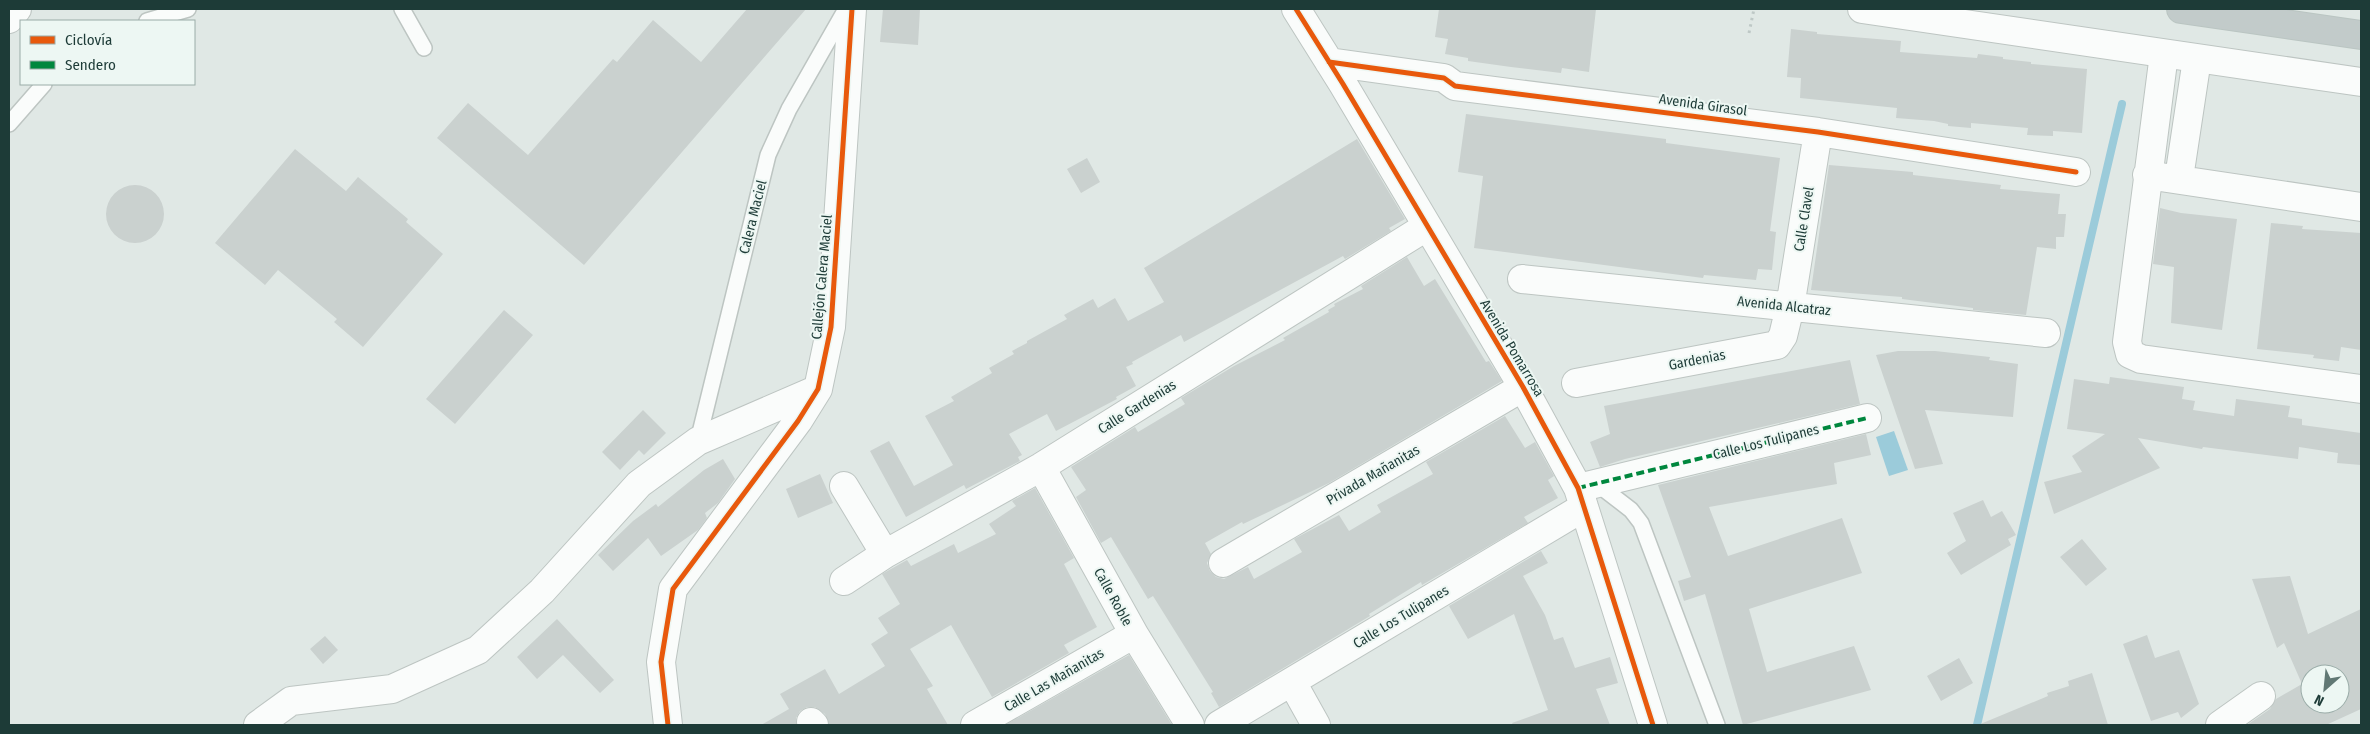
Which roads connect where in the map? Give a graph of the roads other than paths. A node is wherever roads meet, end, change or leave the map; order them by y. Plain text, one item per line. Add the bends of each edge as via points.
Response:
1 (17, 9) edge
2 (188, 9) edge
3 (402, 9) edge
4 (846, 9) edge
5 (852, 9) edge
6 (1296, 9) edge
7 (1862, 9) edge
8 (2181, 9) edge
9 (9, 19) edge
10 (150, 20) edge
11 (2361, 35) edge
12 (424, 48) dead end
13 (2164, 54) junction
14 (2197, 59) junction
15 (1336, 73) junction
16 (2361, 82) edge
17 (43, 85) edge
18 (2158, 101) junction
19 (2190, 106) junction
20 (9, 124) edge
21 (1818, 132) junction
22 (2076, 172) dead end
23 (2147, 175) junction
24 (2179, 178) junction
25 (2361, 206) edge
26 (1426, 227) junction
27 (1522, 279) dead end
28 (1790, 307) junction
29 (2046, 333) dead end
30 (1576, 382) dead end
31 (1523, 387) junction
32 (818, 389) junction
33 (2361, 389) edge
34 (1867, 418) dead end
35 (698, 441) junction
36 (1040, 467) junction
37 (844, 486) dead end
38 (1586, 493) junction
39 (886, 554) junction
40 (1223, 563) dead end
41 (844, 581) dead end
42 (1134, 634) junction
43 (1292, 682) junction
44 (2261, 696) dead end
45 (258, 725) edge
46 (668, 725) edge
47 (975, 725) edge
48 (1190, 725) edge
49 (1218, 725) edge
50 (1316, 725) edge
51 (1653, 725) edge
52 (1717, 725) edge
53 (2220, 725) edge

1 - 9 street
2 - 10 lane
3 - 12 lane
4 - 35 lane, Calera Maciel via 789,109 768,155
5 - 32 street, Callejón Calera Maciel via 831,327
6 - 15 street, Avenida Pomarrosa
7 - 13 street
8 - 11 highway
13 - 14 street
13 - 18 street
14 - 16 street
14 - 19 street
15 - 21 street, Avenida Girasol via 1444,78 1455,86
15 - 26 street, Avenida Pomarrosa
17 - 20 lane
18 - 19 street
18 - 23 street
19 - 24 street
21 - 22 street, Avenida Girasol
21 - 28 street, Calle Clavel
23 - 24 street
23 - 33 street via 2128,342 2130,354 2141,359
24 - 25 street
26 - 31 street, Avenida Pomarrosa
26 - 36 street, Calle Gardenias
27 - 28 street, Avenida Alcatraz
28 - 29 street, Avenida Alcatraz
28 - 30 street, Gardenias via 1783,336 1777,345
31 - 38 street, Avenida Pomarrosa
31 - 40 street, Privada Mañanitas
32 - 35 street
32 - 46 street, Callejón Calera Maciel via 798,421 673,589 661,662
34 - 38 street, Calle Los Tulipanes
35 - 45 street via 640,484 542,591 478,650 392,689 291,701
36 - 39 street, Calle Gardenias
36 - 42 street, Calle Roble
37 - 39 street
38 - 43 street, Calle Los Tulipanes
38 - 51 street, Avenida Pomarrosa
38 - 52 lane via 1630,510 1641,524
39 - 41 street, Calle Gardenias
42 - 47 street, Calle Las Mañanitas
42 - 48 street, Calle Roble
43 - 49 street, Calle Los Tulipanes
43 - 50 street
44 - 53 street

